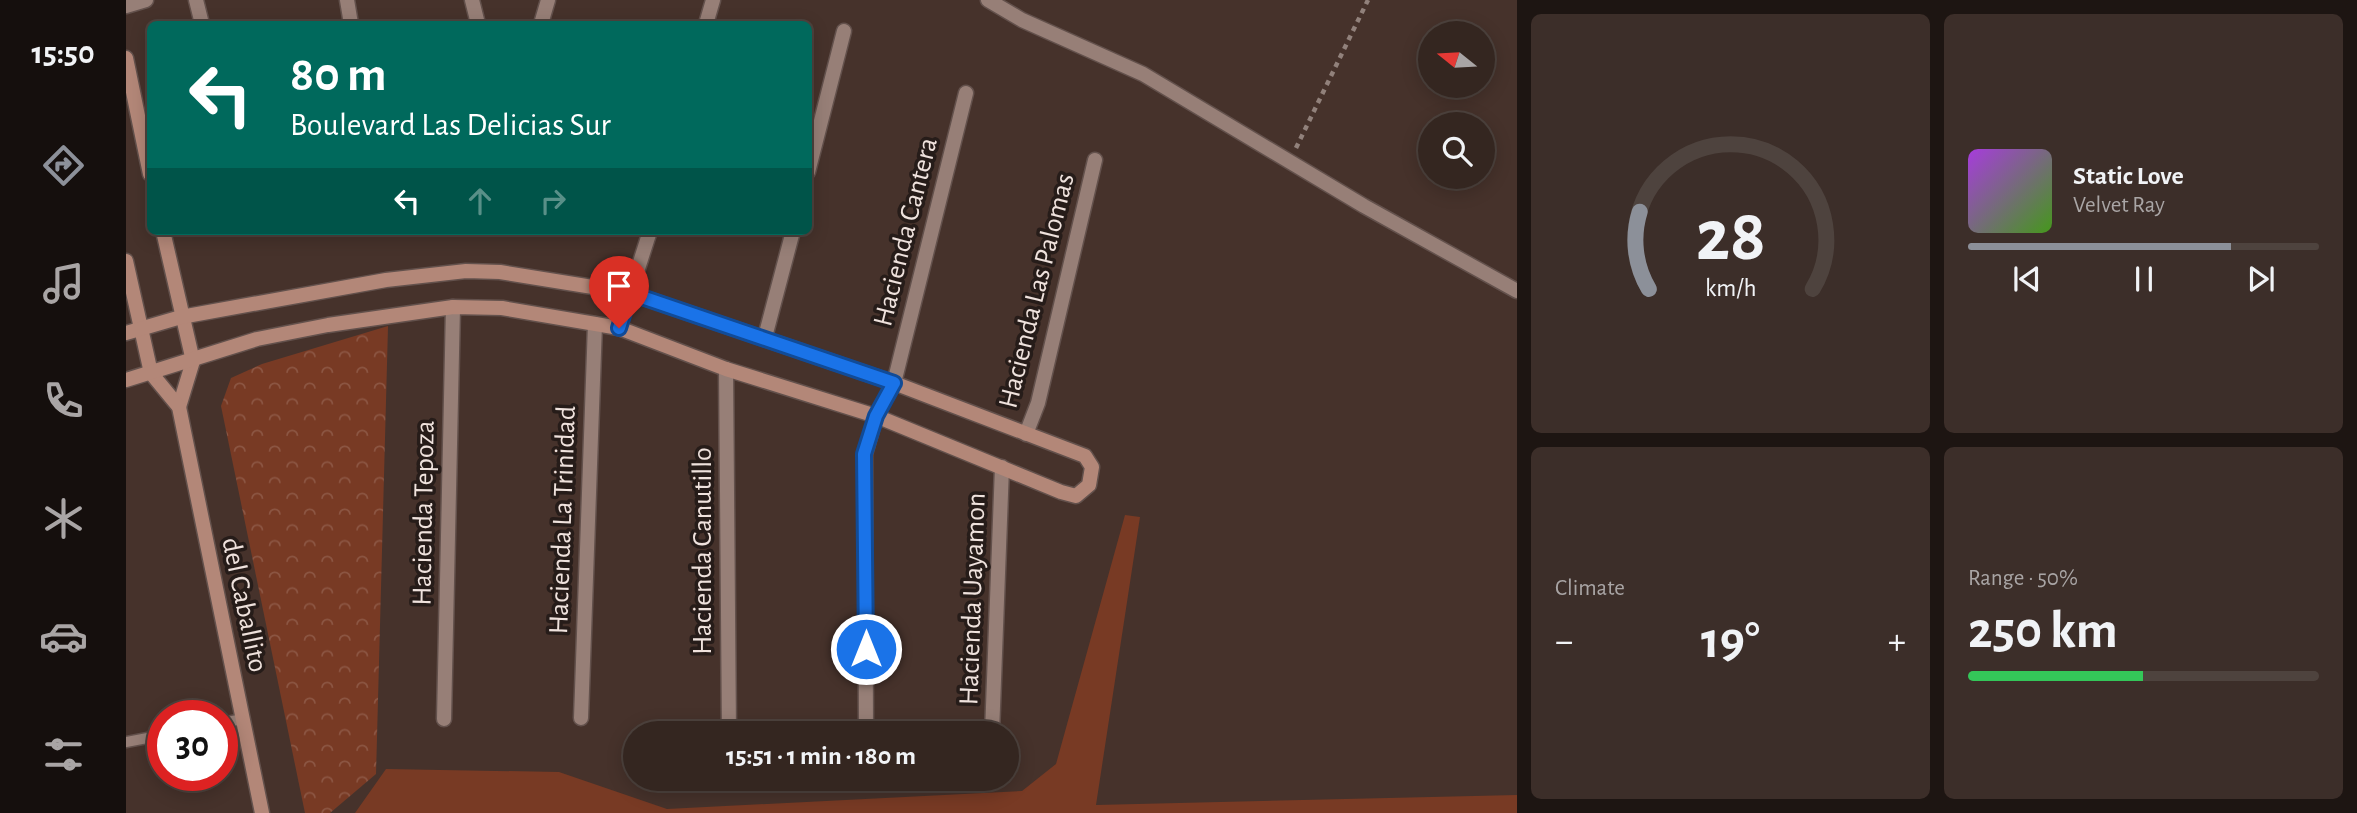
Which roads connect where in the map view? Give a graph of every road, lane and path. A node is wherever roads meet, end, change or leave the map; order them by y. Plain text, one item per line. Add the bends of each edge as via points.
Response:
1 (146, 0) edge
2 (196, 0) edge
3 (347, 0) edge
4 (472, 0) edge
5 (548, 0) edge
6 (713, 0) edge
7 (988, 0) edge
8 (1368, 0) edge
9 (126, 6) edge
10 (201, 21) edge
11 (350, 21) edge
12 (477, 21) edge
13 (542, 21) edge
14 (707, 21) edge
15 (844, 31) dead end
16 (126, 58) edge
17 (966, 93) dead end
18 (812, 156) edge
19 (147, 160) edge
20 (1095, 160) dead end
21 (1289, 162) junction
22 (164, 235) edge
23 (649, 235) edge
24 (792, 235) edge
25 (126, 261) edge
26 (1517, 291) edge
27 (630, 293) junction
28 (453, 307) junction
29 (181, 317) junction
30 (595, 324) junction
31 (619, 328) junction
32 (141, 329) junction
33 (126, 333) edge
34 (765, 337) junction
35 (193, 361) junction
36 (726, 369) junction
37 (151, 373) junction
38 (126, 380) edge
39 (894, 383) junction
40 (179, 407) junction
41 (876, 416) junction
42 (1026, 434) junction
43 (1002, 467) junction
44 (581, 718) dead end
45 (243, 719) junction
46 (444, 719) dead end
47 (238, 720) edge
48 (729, 721) edge
49 (866, 721) edge
50 (992, 721) edge
51 (147, 738) edge
52 (126, 742) edge
53 (262, 813) edge

1 - 9 street
2 - 10 street
3 - 11 street
4 - 12 street
5 - 13 street
6 - 14 street
7 - 21 street via 1143,74
8 - 21 path
15 - 18 street
16 - 19 street
17 - 39 street, Hacienda Cantera
20 - 42 street, Hacienda Las Palomas via 1038,403
21 - 26 street
22 - 29 street
23 - 27 street
24 - 34 street
25 - 32 street
27 - 29 street via 545,278 466,271 386,279
27 - 31 street
27 - 34 street
28 - 30 street via 502,308
28 - 35 street via 268,337
28 - 46 street, Hacienda Tepoza
29 - 32 street
29 - 35 street
30 - 31 street
30 - 44 street, Hacienda La Trinidad
31 - 36 street
32 - 33 street
32 - 37 street
34 - 39 street
35 - 37 street
35 - 40 street
36 - 41 street
36 - 48 street, Hacienda Canutillo
37 - 38 street
37 - 40 street
39 - 41 street, Hacienda Cantera
39 - 42 street
40 - 45 street, del Caballito
41 - 43 street
41 - 49 street, Hacienda Cantera via 864,454
42 - 43 street via 1085,456 1092,467 1088,485 1076,496
43 - 50 street, Hacienda Uayamon
45 - 47 lane
45 - 53 street, del Caballito
51 - 52 lane

